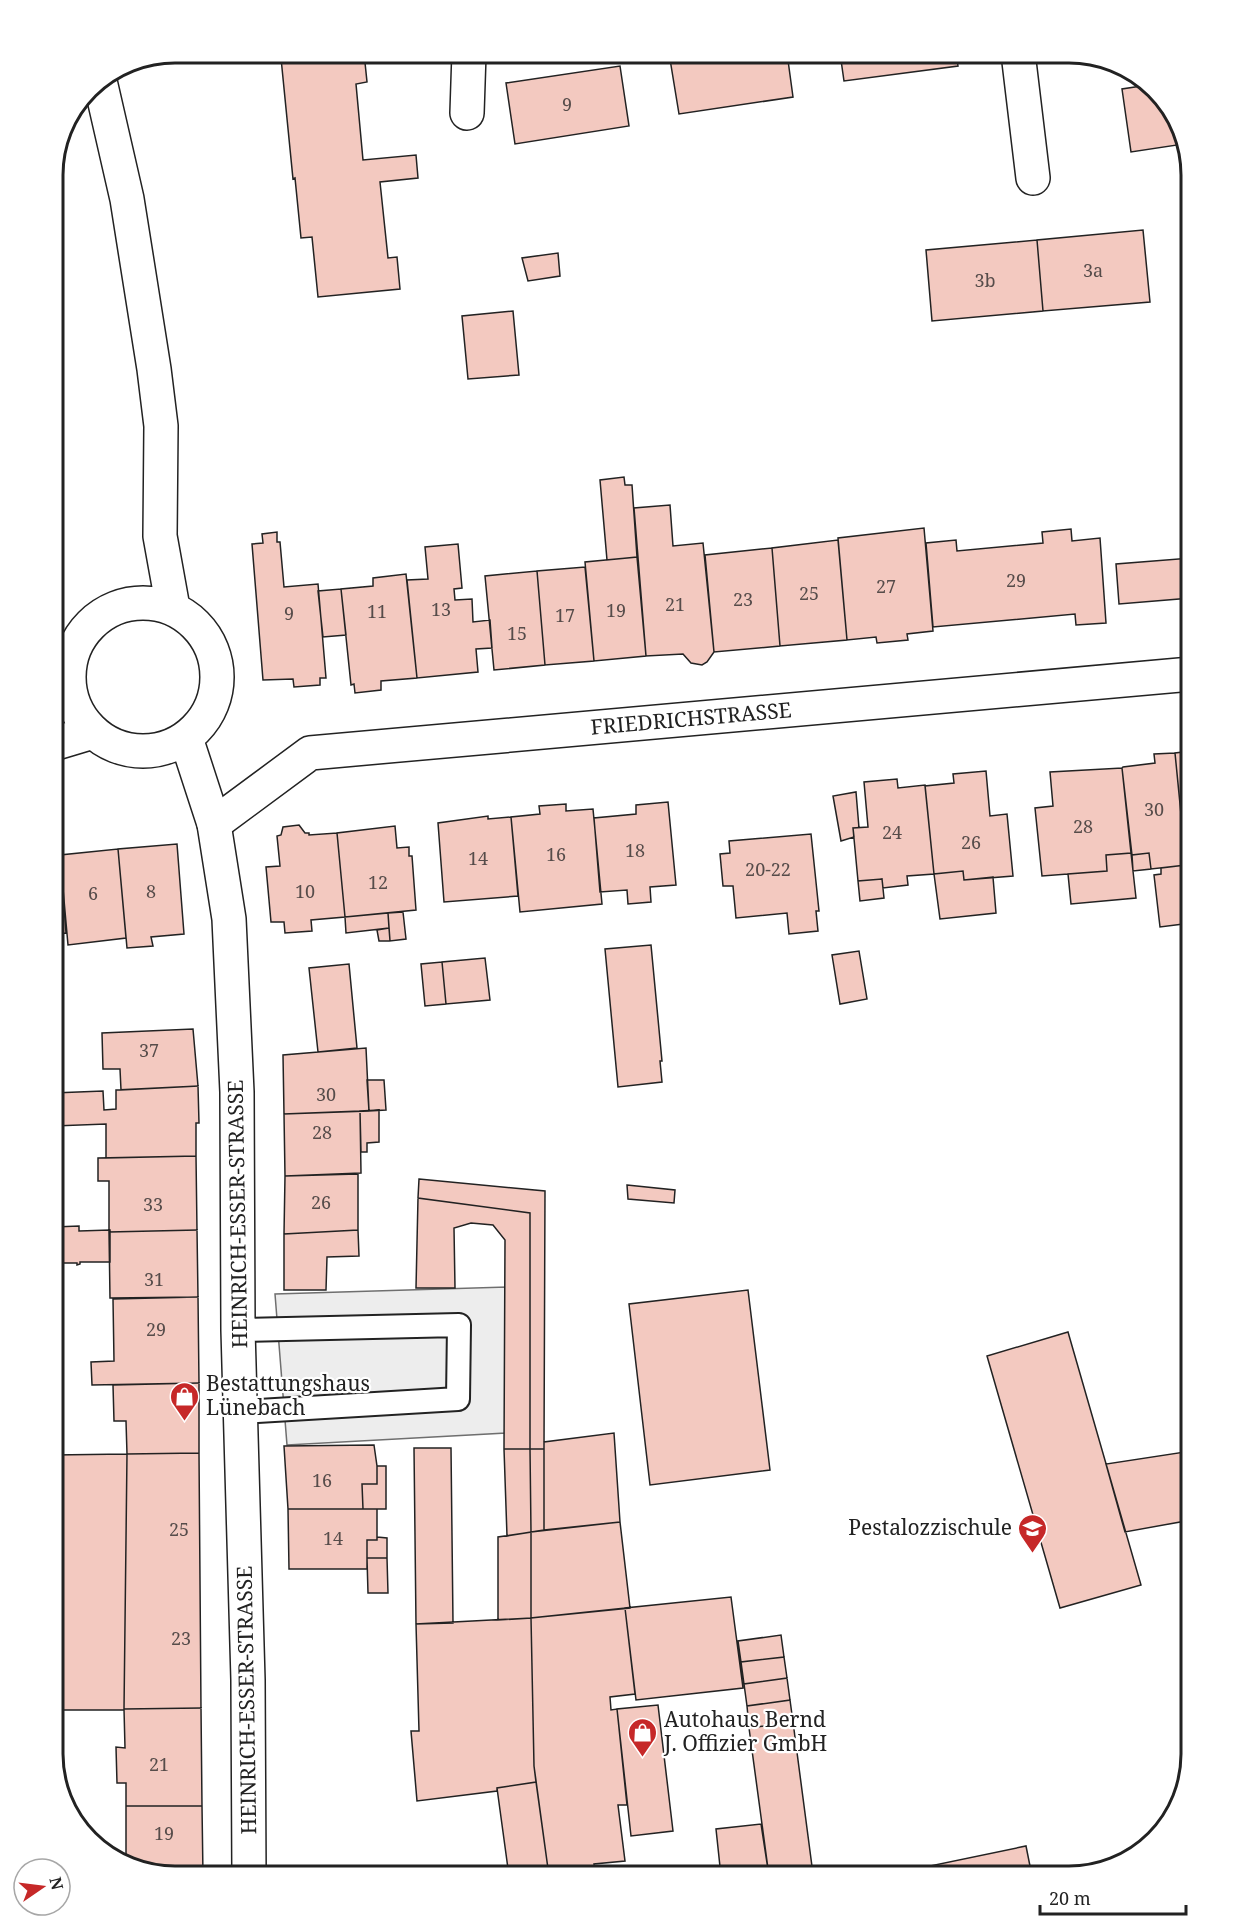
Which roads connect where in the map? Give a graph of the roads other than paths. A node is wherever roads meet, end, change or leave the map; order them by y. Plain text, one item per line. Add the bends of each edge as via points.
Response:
1 (469, 63) edge
2 (1019, 63) edge
3 (102, 90) edge
4 (467, 113) dead end
5 (1033, 178) dead end
6 (173, 608) junction
7 (1181, 675) edge
8 (93, 732) junction
9 (186, 738) junction
10 (63, 741) edge
11 (214, 824) junction
12 (238, 1330) junction
13 (241, 1412) junction
14 (249, 1866) edge

1 - 4 main road
2 - 5 main road
3 - 6 main road via 127,199 154,369 161,426 160,537
6 - 8 main road via 143,602 116,607 100,616 79,638 69,664 69,687 77,712
6 - 9 main road via 205,634 217,665 212,706 204,721
7 - 11 main road, FRIEDRICHSTRASSE via 310,753
8 - 9 main road via 122,749 154,751
8 - 10 main road
9 - 11 main road, HEINRICH-ESSER-STRASSE
11 - 12 main road, HEINRICH-ESSER-STRASSE via 230,930 237,1092
12 - 13 main road, HEINRICH-ESSER-STRASSE
12 - 13 lane via 459,1326 458,1400
13 - 14 main road, HEINRICH-ESSER-STRASSE

